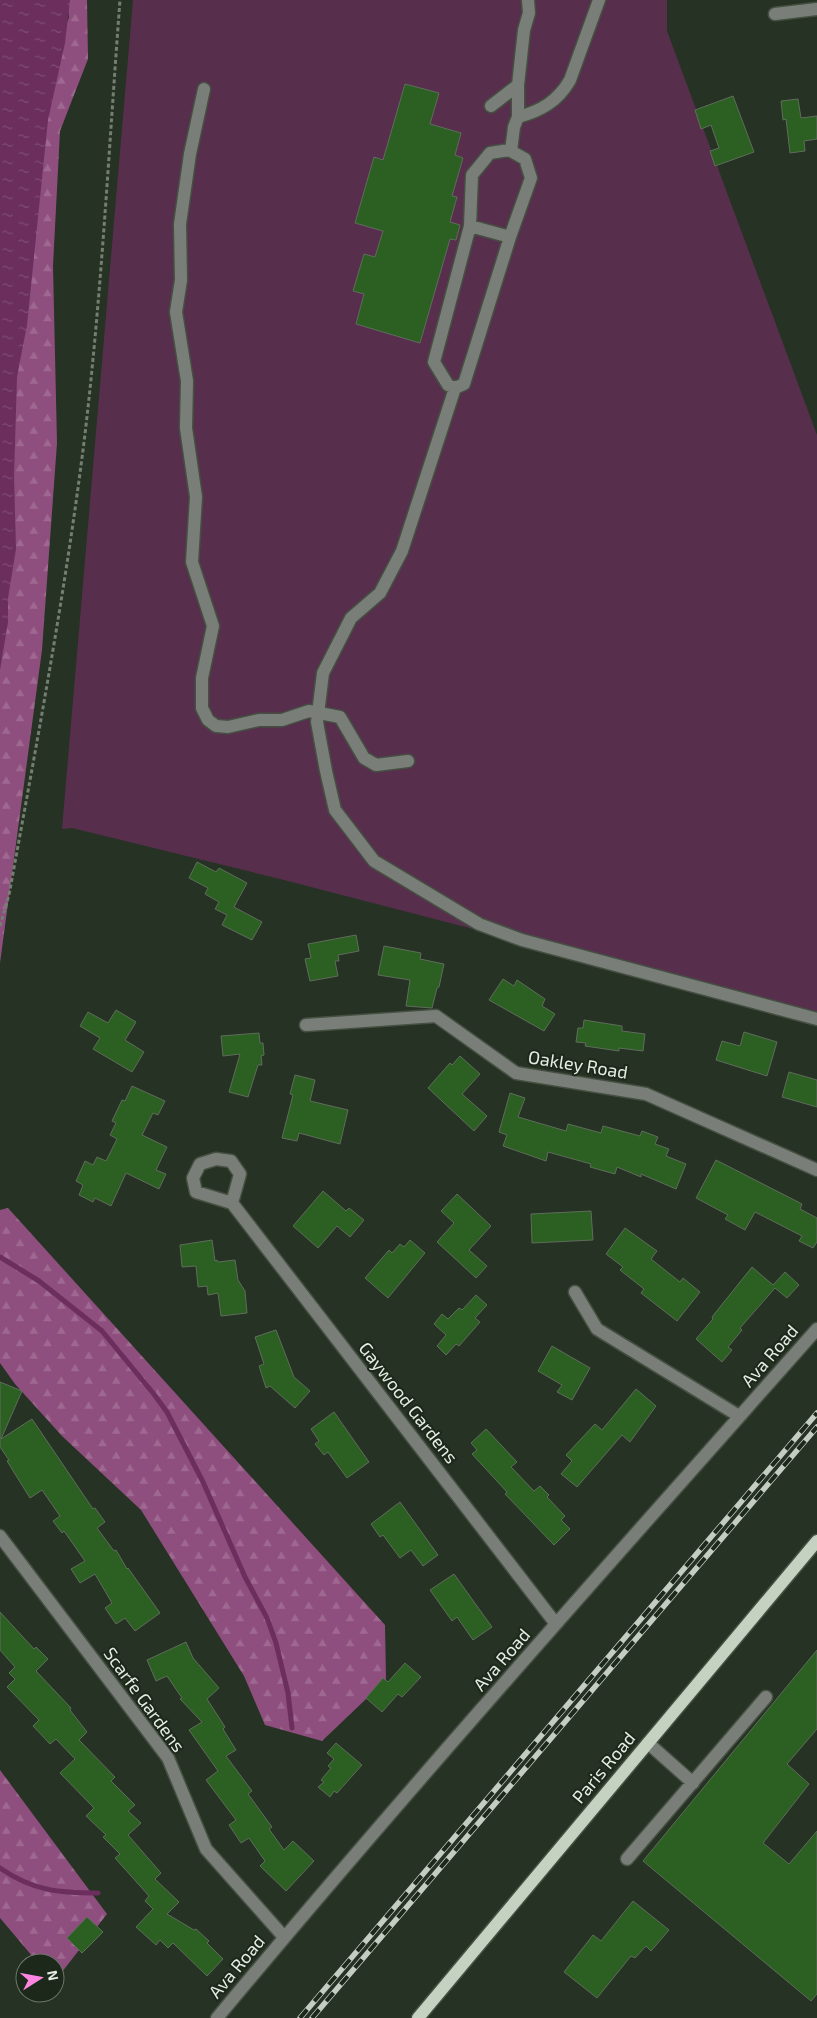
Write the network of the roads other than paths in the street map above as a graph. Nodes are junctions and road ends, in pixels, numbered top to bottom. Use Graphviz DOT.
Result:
graph roads {
  1 [pos="528,0"];
  2 [pos="595,3"];
  3 [pos="817,9"];
  4 [pos="775,14"];
  5 [pos="518,85"];
  6 [pos="204,89"];
  7 [pos="490,106"];
  8 [pos="518,117"];
  9 [pos="511,151"];
  10 [pos="470,226"];
  11 [pos="510,237"];
  12 [pos="455,388"];
  13 [pos="319,712"];
  14 [pos="408,761"];
  15 [pos="817,1018"];
  16 [pos="306,1025"];
  17 [pos="817,1170"];
  18 [pos="232,1203"];
  19 [pos="575,1292"];
  20 [pos="817,1329"];
  21 [pos="739,1416"];
  22 [pos="0,1536"];
  23 [pos="817,1541"];
  24 [pos="556,1624"];
  25 [pos="766,1697"];
  26 [pos="648,1743"];
  27 [pos="693,1783"];
  28 [pos="627,1859"];
  29 [pos="284,1938"];
  30 [pos="217,2018"];
  31 [pos="418,2018"];
  1 -- 5 [label="street"];
  2 -- 8 [label="street"];
  3 -- 4 [label="street"];
  5 -- 7 [label="street"];
  5 -- 8 [label="street"];
  6 -- 13 [label="street"];
  8 -- 9 [label="street"];
  9 -- 10 [label="street"];
  9 -- 11 [label="street"];
  10 -- 11 [label="street"];
  10 -- 12 [label="street"];
  11 -- 12 [label="street"];
  12 -- 13 [label="street"];
  13 -- 14 [label="street"];
  13 -- 15 [label="street"];
  16 -- 17 [label="street, Oakley Road"];
  18 -- 24 [label="street, Gaywood Gardens"];
  19 -- 21 [label="street"];
  20 -- 21 [label="street, Ava Road"];
  21 -- 24 [label="street, Ava Road"];
  22 -- 29 [label="street, Scarfe Gardens"];
  23 -- 26 [label="main road, Paris Road"];
  24 -- 29 [label="street, Ava Road"];
  25 -- 27 [label="street"];
  26 -- 27 [label="street"];
  26 -- 31 [label="main road, Paris Road"];
  27 -- 28 [label="street"];
  29 -- 30 [label="street, Ava Road"];
}
